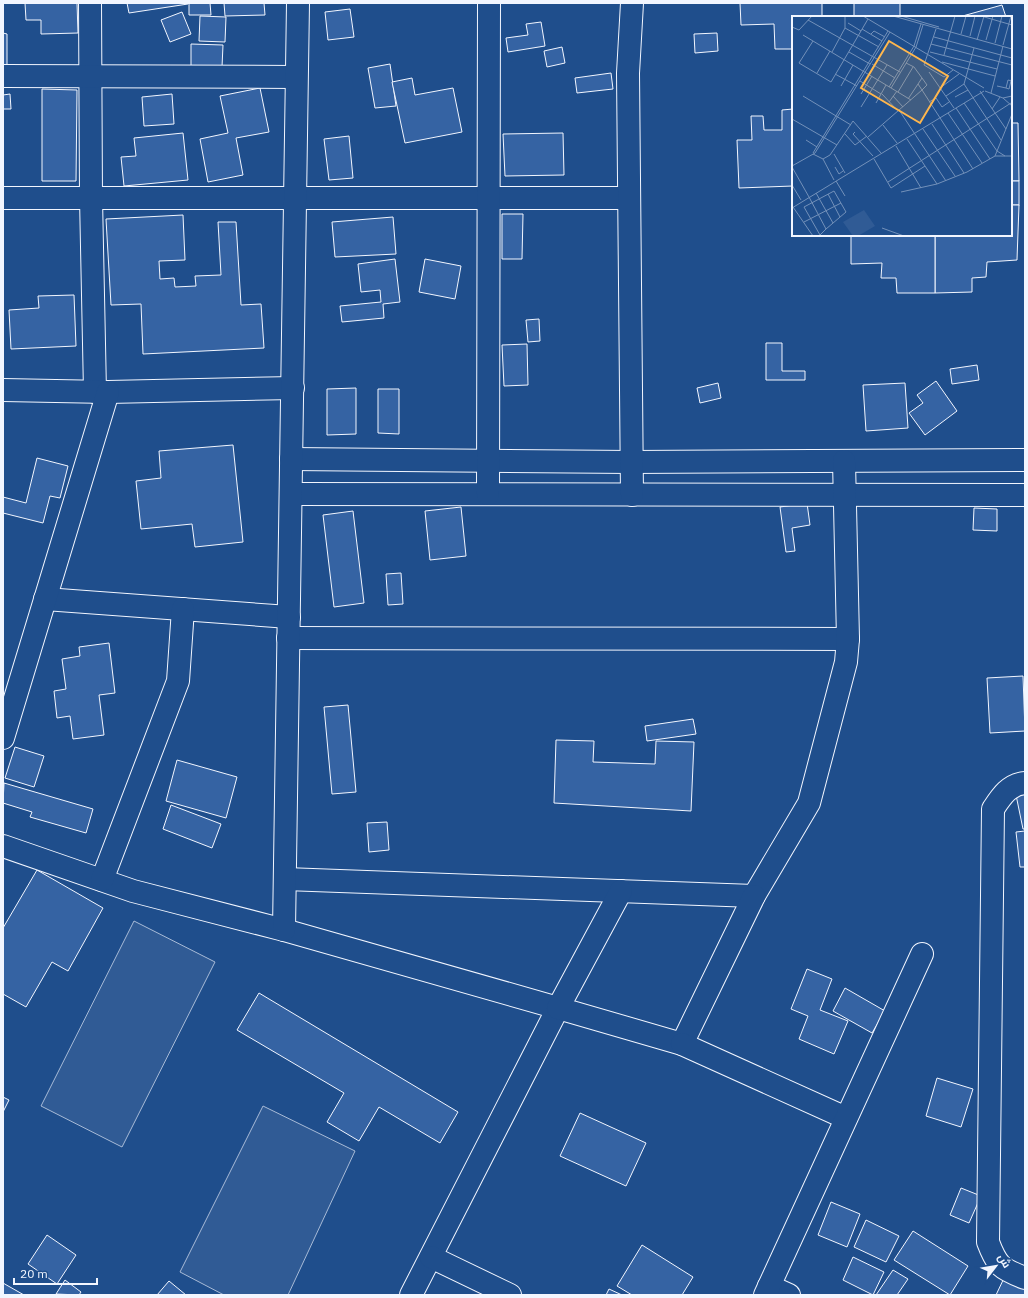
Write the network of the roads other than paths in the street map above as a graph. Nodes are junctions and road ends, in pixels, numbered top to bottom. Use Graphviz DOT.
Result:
graph roads {
  1 [pos="90,3"];
  2 [pos="298,3"];
  3 [pos="489,3"];
  4 [pos="632,3"];
  5 [pos="3,76"];
  6 [pos="90,76"];
  7 [pos="296,77"];
  8 [pos="3,198"];
  9 [pos="91,198"];
  10 [pos="296,198"];
  11 [pos="488,198"];
  12 [pos="629,198"];
  13 [pos="293,388"];
  14 [pos="3,390"];
  15 [pos="101,392"];
  16 [pos="291,459"];
  17 [pos="1025,460"];
  18 [pos="488,461"];
  19 [pos="844,461"];
  20 [pos="631,462"];
  21 [pos="291,494"];
  22 [pos="488,494"];
  23 [pos="632,494"];
  24 [pos="844,494"];
  25 [pos="1025,495"];
  26 [pos="45,599"];
  27 [pos="184,609"];
  28 [pos="289,627"];
  29 [pos="848,639"];
  30 [pos="3,738"];
  31 [pos="1025,783"];
  32 [pos="6,853"];
  33 [pos="285,879"];
  34 [pos="102,880"];
  35 [pos="622,891"];
  36 [pos="754,896"];
  37 [pos="284,930"];
  38 [pos="922,954"];
  39 [pos="558,1008"];
  40 [pos="682,1044"];
  41 [pos="846,1118"];
  42 [pos="431,1257"];
  43 [pos="1025,1278"];
  44 [pos="767,1290"];
  45 [pos="412,1295"];
  46 [pos="510,1295"];
  47 [pos="789,1295"];
  1 -- 6 [label="street"];
  2 -- 7 [label="street"];
  3 -- 11 [label="street"];
  4 -- 12 [label="street"];
  5 -- 6 [label="street"];
  6 -- 7 [label="street"];
  6 -- 9 [label="street"];
  7 -- 10 [label="street"];
  8 -- 9 [label="street"];
  9 -- 10 [label="street"];
  9 -- 15 [label="street"];
  10 -- 11 [label="street"];
  10 -- 13 [label="street"];
  11 -- 12 [label="street"];
  11 -- 18 [label="street"];
  12 -- 20 [label="street"];
  13 -- 15 [label="street"];
  13 -- 16 [label="street"];
  14 -- 15 [label="street"];
  15 -- 26 [label="street"];
  16 -- 18 [label="street"];
  16 -- 21 [label="street"];
  17 -- 19 [label="street"];
  18 -- 20 [label="street"];
  18 -- 22 [label="street"];
  19 -- 20 [label="street"];
  19 -- 24 [label="street"];
  20 -- 23 [label="street"];
  21 -- 22 [label="street"];
  21 -- 28 [label="street"];
  22 -- 23 [label="street"];
  23 -- 24 [label="street"];
  24 -- 25 [label="street"];
  24 -- 29 [label="street"];
  26 -- 27 [label="street"];
  26 -- 30 [label="street"];
  27 -- 28 [label="street"];
  27 -- 34 [label="street"];
  28 -- 29 [label="street"];
  28 -- 33 [label="street"];
  29 -- 36 [label="street"];
  31 -- 43 [label="street"];
  32 -- 34 [label="street"];
  33 -- 35 [label="street"];
  33 -- 37 [label="street"];
  34 -- 37 [label="street"];
  35 -- 36 [label="street"];
  35 -- 39 [label="street"];
  36 -- 40 [label="street"];
  37 -- 39 [label="street"];
  38 -- 41 [label="street"];
  39 -- 40 [label="street"];
  39 -- 42 [label="street"];
  40 -- 41 [label="street"];
  41 -- 44 [label="street"];
  42 -- 45 [label="street"];
  42 -- 46 [label="street"];
  44 -- 47 [label="street"];
}
